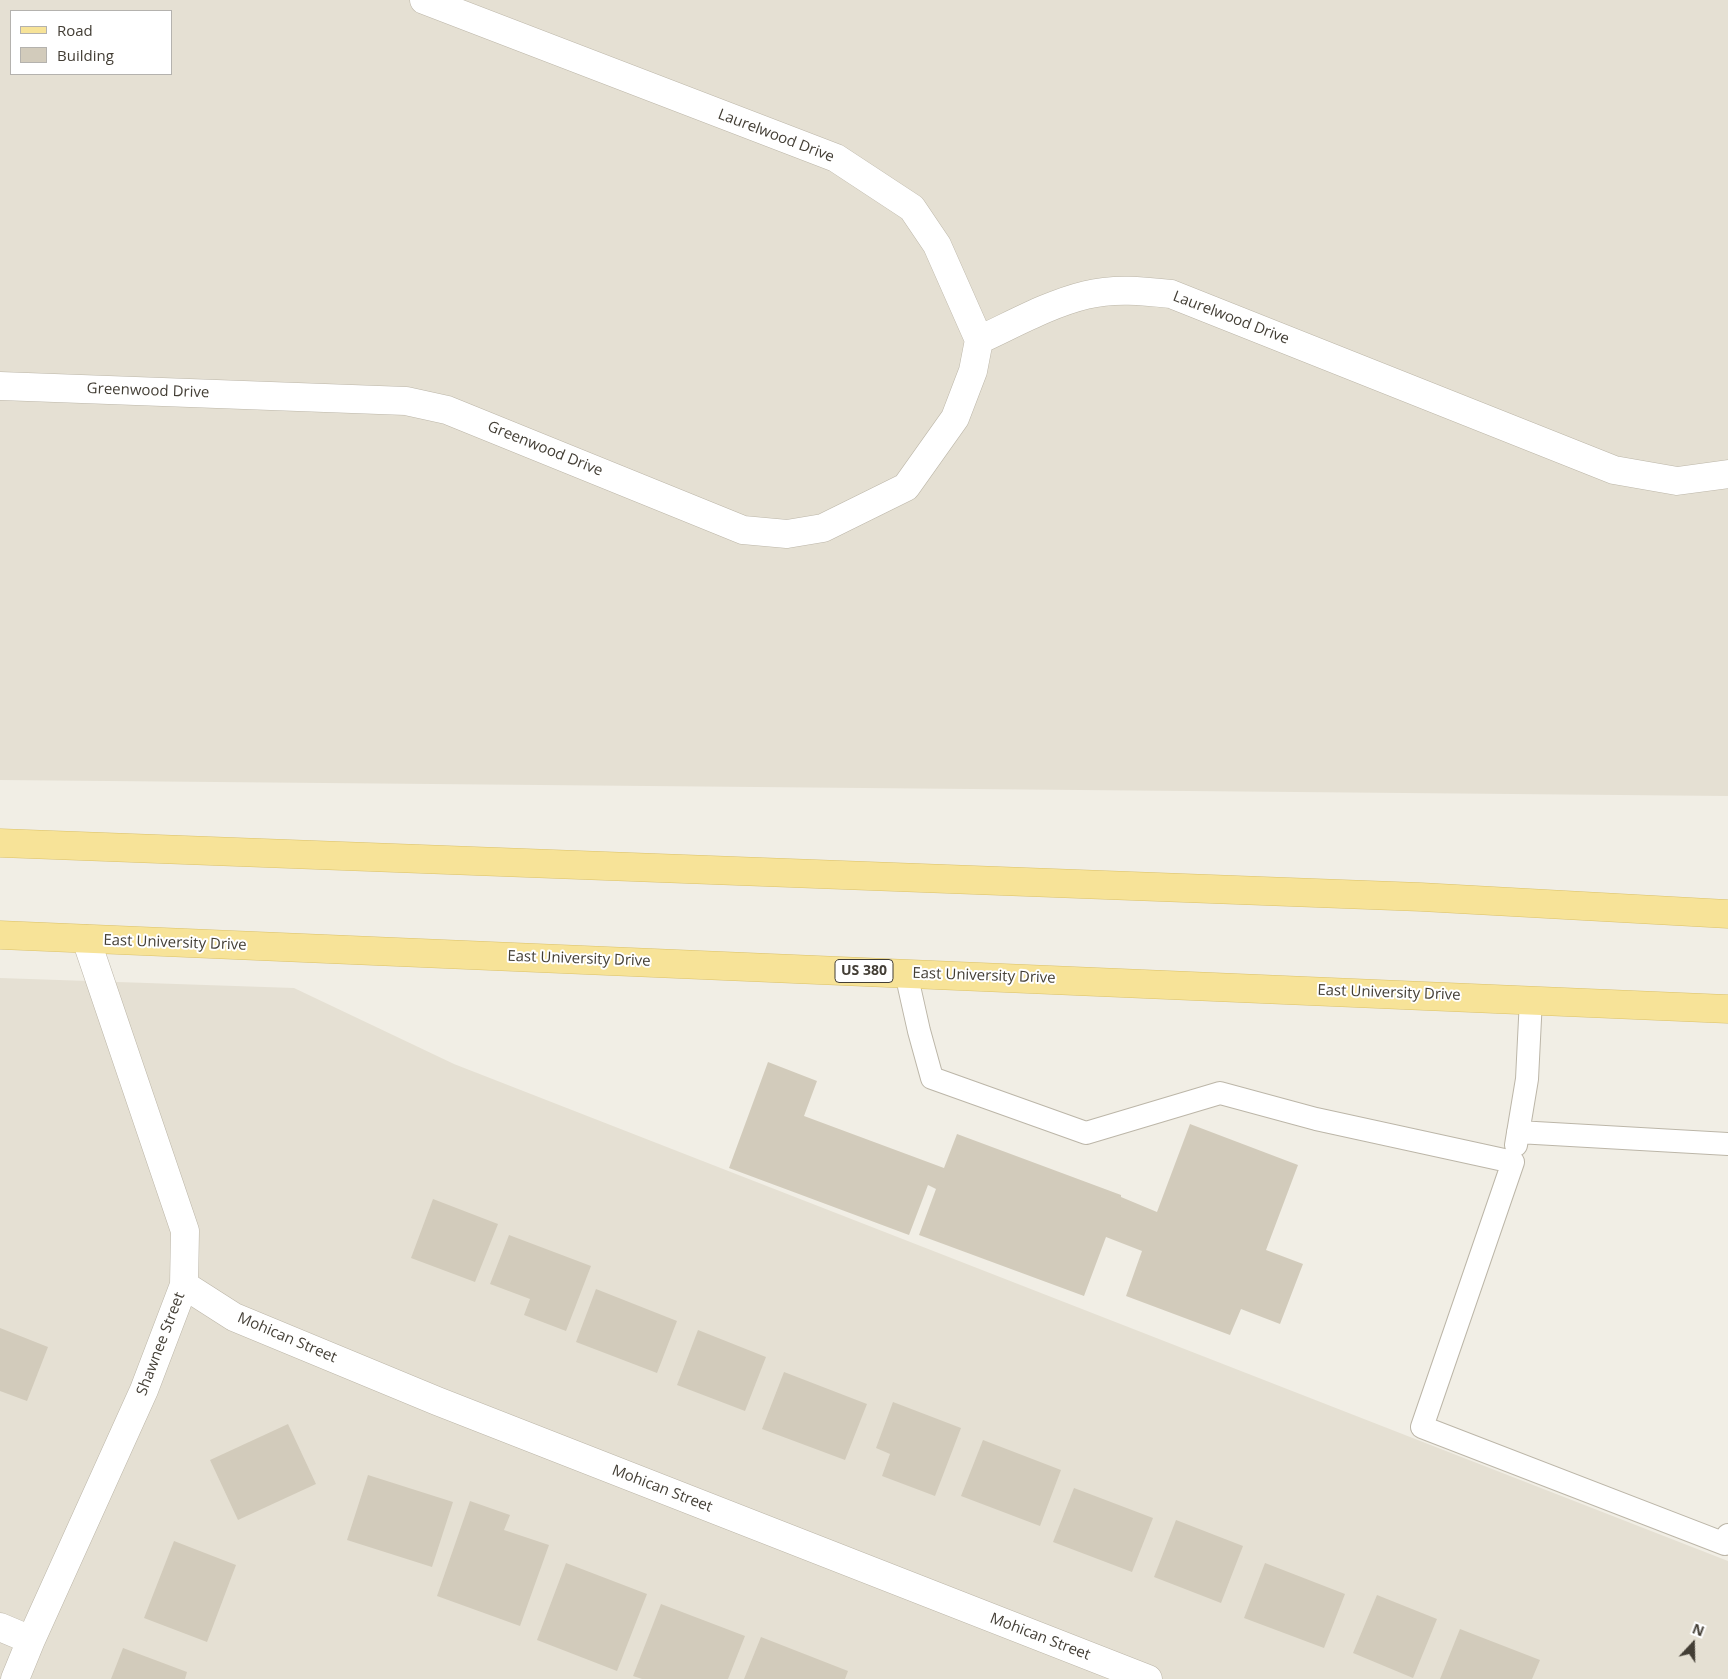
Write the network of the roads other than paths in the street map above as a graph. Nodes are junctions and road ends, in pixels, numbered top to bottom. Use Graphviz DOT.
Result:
graph roads {
  1 [pos="424,0"];
  2 [pos="979,340"];
  3 [pos="0,386"];
  4 [pos="1728,474"];
  5 [pos="0,843"];
  6 [pos="1728,914"];
  7 [pos="0,935"];
  8 [pos="86,939"];
  9 [pos="906,973"];
  10 [pos="1531,1000"];
  11 [pos="1728,1009"];
  12 [pos="1518,1132"];
  13 [pos="1728,1144"];
  14 [pos="1513,1162"];
  15 [pos="184,1285"];
  16 [pos="1728,1535"];
  17 [pos="0,1627"];
  18 [pos="31,1640"];
  19 [pos="15,1679"];
  20 [pos="1148,1679"];
  1 -- 2 [label="street, Laurelwood Drive"];
  2 -- 3 [label="street, Greenwood Drive"];
  2 -- 4 [label="street, Laurelwood Drive"];
  5 -- 6 [label="main road"];
  7 -- 8 [label="main road, East University Drive / US 380"];
  8 -- 9 [label="main road, East University Drive / US 380"];
  8 -- 15 [label="street, Shawnee Street"];
  9 -- 10 [label="main road, East University Drive / US 380"];
  9 -- 14 [label="lane"];
  10 -- 11 [label="main road, East University Drive / US 380"];
  10 -- 12 [label="lane"];
  12 -- 13 [label="lane"];
  12 -- 14 [label="lane"];
  14 -- 16 [label="lane"];
  15 -- 18 [label="street, Shawnee Street"];
  15 -- 20 [label="street, Mohican Street"];
  17 -- 18 [label="street"];
  18 -- 19 [label="street, Shawnee Street"];
}
